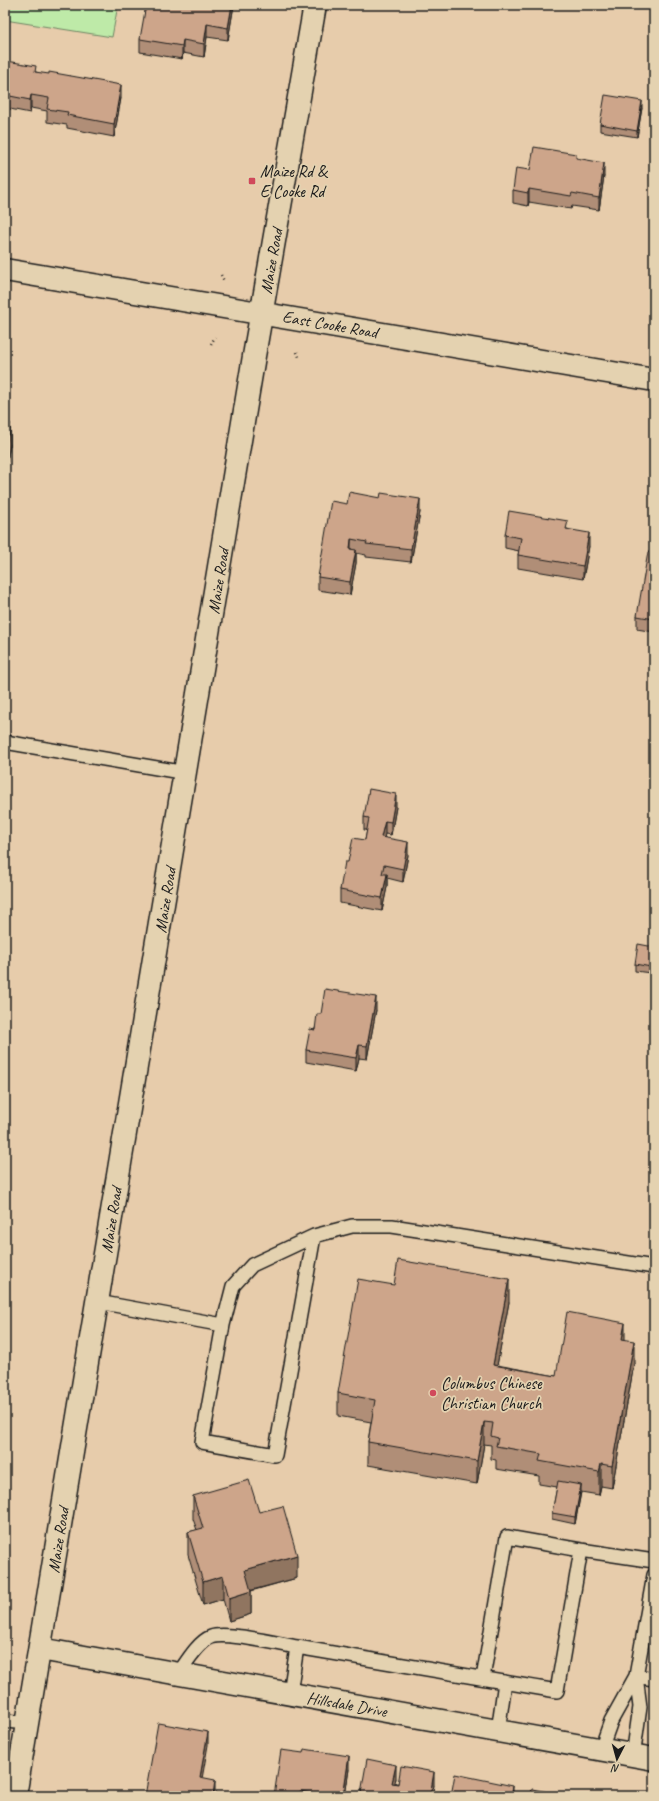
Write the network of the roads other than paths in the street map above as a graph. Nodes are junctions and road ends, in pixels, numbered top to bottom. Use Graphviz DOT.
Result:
graph roads {
  1 [pos="315,5"];
  2 [pos="5,270"];
  3 [pos="262,313"];
  4 [pos="654,380"];
  5 [pos="5,742"];
  6 [pos="186,773"];
  7 [pos="314,1236"];
  8 [pos="654,1268"];
  9 [pos="98,1302"];
  10 [pos="223,1325"];
  11 [pos="581,1550"];
  12 [pos="654,1561"];
  13 [pos="654,1575"];
  14 [pos="297,1647"];
  15 [pos="40,1649"];
  16 [pos="178,1674"];
  17 [pos="636,1676"];
  18 [pos="483,1678"];
  19 [pos="654,1679"];
  20 [pos="505,1682"];
  21 [pos="290,1693"];
  22 [pos="5,1721"];
  23 [pos="27,1723"];
  24 [pos="498,1731"];
  25 [pos="600,1749"];
  26 [pos="644,1757"];
  27 [pos="15,1796"];
  1 -- 3 [label="street, Maize Road"];
  2 -- 3 [label="street, East Cooke Road"];
  3 -- 4 [label="street, East Cooke Road"];
  3 -- 6 [label="street, Maize Road"];
  5 -- 6 [label="lane"];
  6 -- 9 [label="street, Maize Road"];
  7 -- 8 [label="lane"];
  7 -- 10 [label="lane"];
  7 -- 10 [label="lane"];
  9 -- 10 [label="lane"];
  9 -- 15 [label="street, Maize Road"];
  11 -- 12 [label="lane"];
  11 -- 18 [label="lane"];
  11 -- 20 [label="lane"];
  13 -- 17 [label="lane"];
  14 -- 16 [label="lane"];
  14 -- 18 [label="lane"];
  14 -- 21 [label="lane"];
  15 -- 16 [label="street, Hillsdale Drive"];
  15 -- 23 [label="street, Maize Road"];
  16 -- 21 [label="street, Hillsdale Drive"];
  17 -- 19 [label="lane"];
  17 -- 25 [label="lane"];
  17 -- 26 [label="lane"];
  18 -- 20 [label="lane"];
  20 -- 24 [label="lane"];
  21 -- 24 [label="street, Hillsdale Drive"];
  22 -- 23 [label="lane"];
  23 -- 27 [label="street, Maize Road"];
  24 -- 25 [label="street, Hillsdale Drive"];
  25 -- 26 [label="street, Hillsdale Drive"];
}
